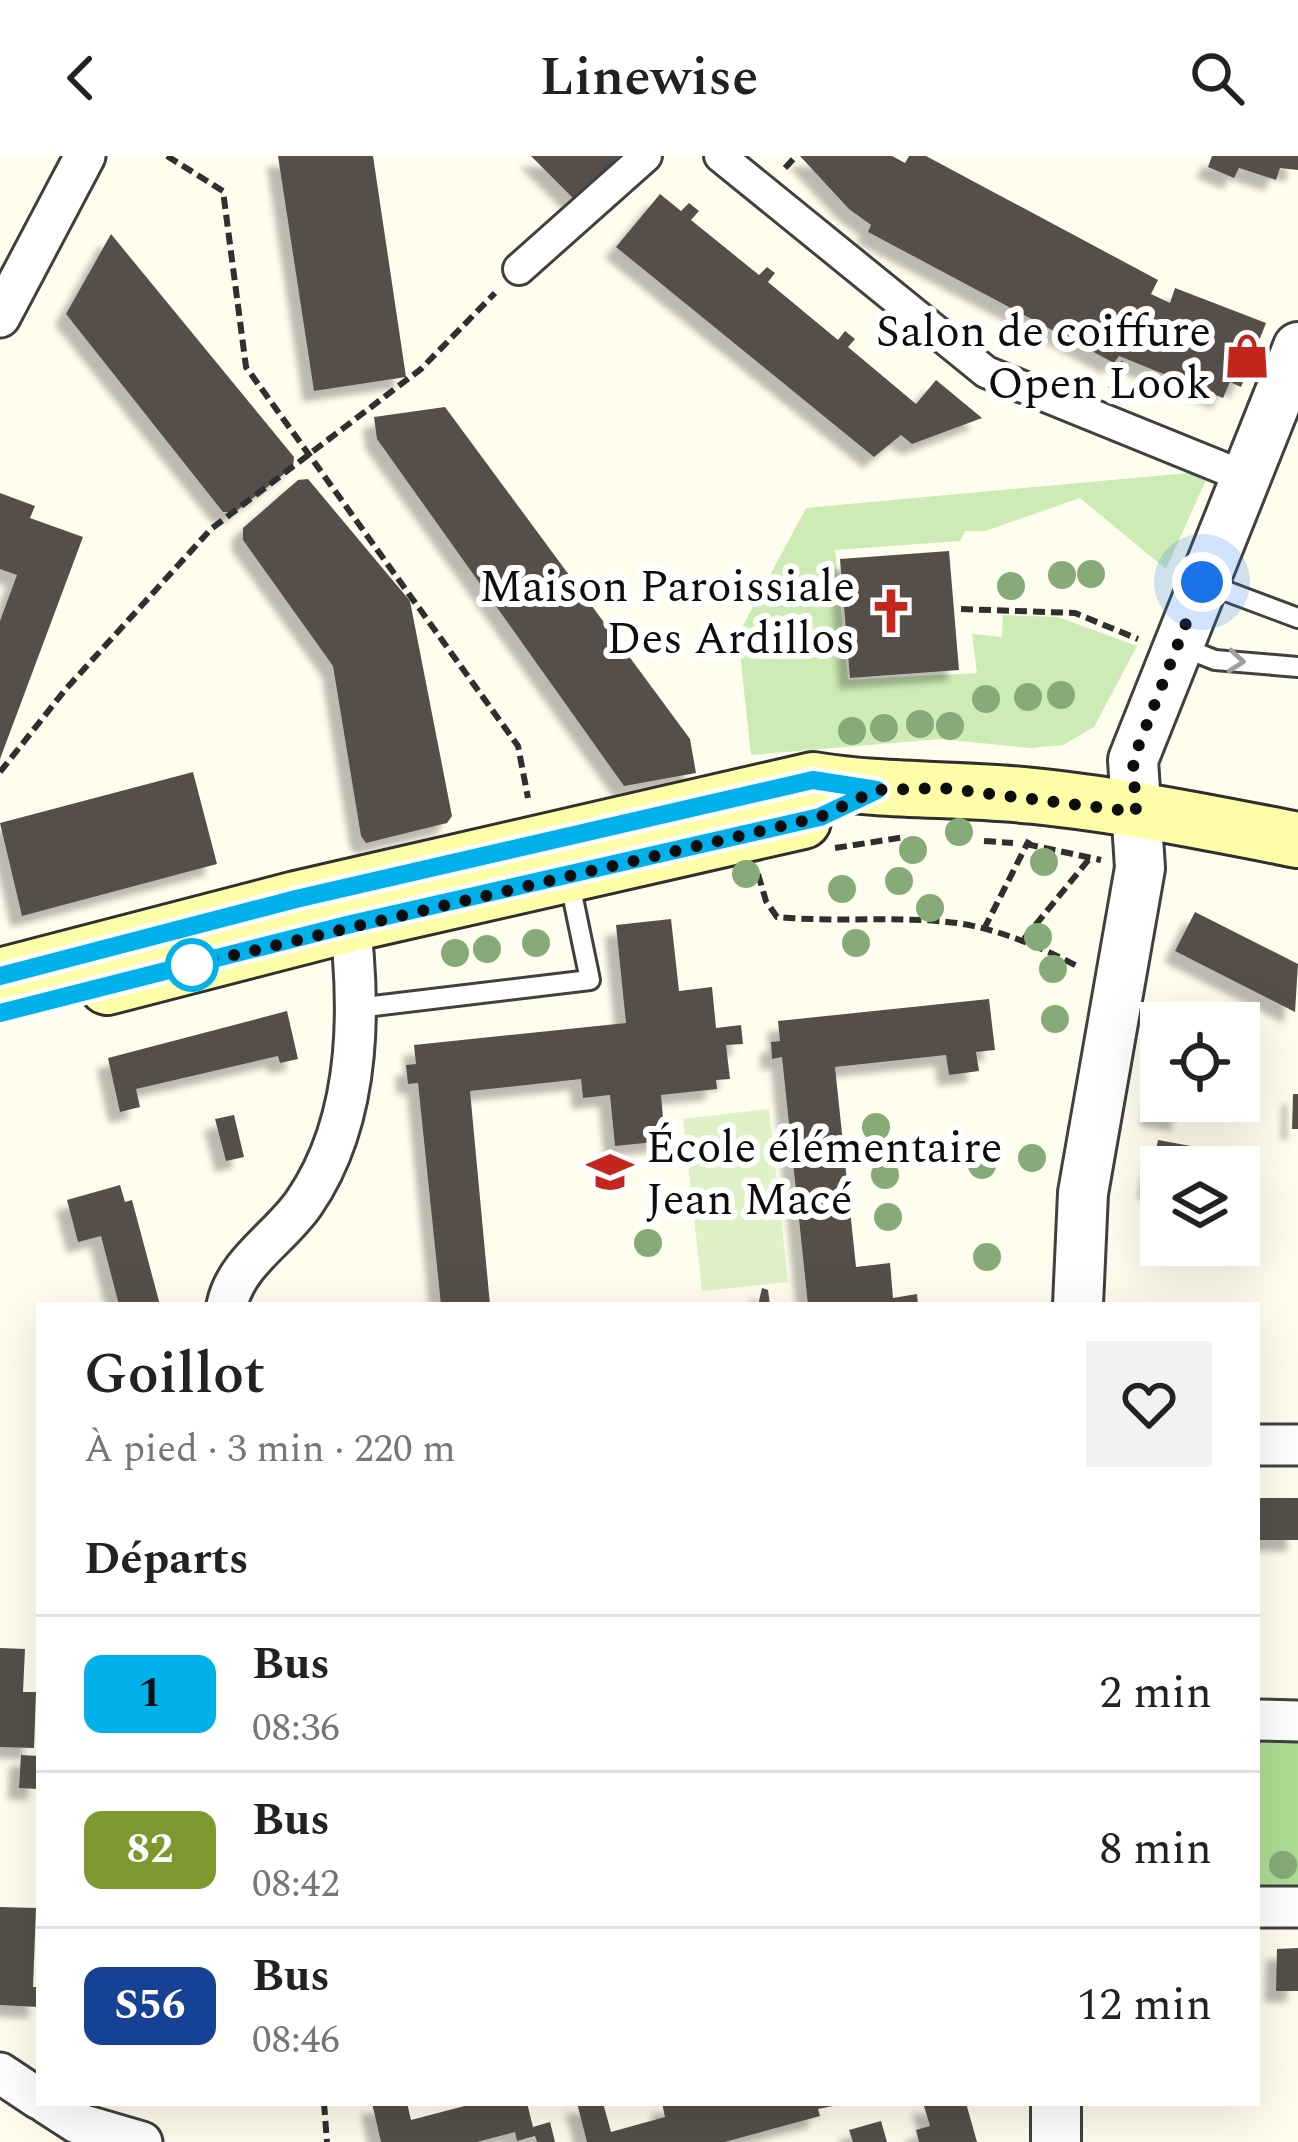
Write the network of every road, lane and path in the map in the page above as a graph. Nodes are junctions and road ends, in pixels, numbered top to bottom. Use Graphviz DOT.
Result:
graph roads {
  1 [pos="85,156"];
  2 [pos="167,156"];
  3 [pos="646,156"];
  4 [pos="720,156"];
  5 [pos="519,269"];
  6 [pos="0,317"];
  7 [pos="1298,347"];
  8 [pos="304,454"];
  9 [pos="1245,477"];
  10 [pos="1202,582"];
  11 [pos="961,609"];
  12 [pos="1298,618"];
  13 [pos="1165,646"];
  14 [pos="1298,667"];
  15 [pos="0,772"];
  16 [pos="877,790"];
  17 [pos="1040,796"];
  18 [pos="1136,812"];
  19 [pos="747,834"];
  20 [pos="1298,840"];
  21 [pos="1091,858"];
  22 [pos="552,859"];
  23 [pos="348,906"];
  24 [pos="984,930"];
  25 [pos="1024,939"];
  26 [pos="0,976"];
  27 [pos="73,976"];
  28 [pos="1119,987"];
  29 [pos="358,1008"];
  30 [pos="0,1013"];
  31 [pos="228,1302"];
  32 [pos="1078,1302"];
  33 [pos="1260,1444"];
  34 [pos="1298,1445"];
  35 [pos="1260,1720"];
  36 [pos="1298,1721"];
  37 [pos="1260,1907"];
  38 [pos="1298,1907"];
  39 [pos="0,2073"];
  40 [pos="36,2097"];
  41 [pos="50,2106"];
  42 [pos="324,2106"];
  43 [pos="1057,2106"];
  44 [pos="142,2142"];
  45 [pos="327,2142"];
  46 [pos="1056,2142"];
  1 -- 6 [label="street"];
  2 -- 8 [label="path"];
  3 -- 5 [label="street"];
  4 -- 9 [label="street"];
  5 -- 8 [label="path"];
  7 -- 9 [label="street"];
  8 -- 15 [label="path"];
  8 -- 22 [label="path"];
  9 -- 10 [label="street"];
  10 -- 12 [label="lane"];
  10 -- 13 [label="street"];
  11 -- 13 [label="path"];
  13 -- 14 [label="lane, one-way"];
  13 -- 18 [label="street"];
  16 -- 17 [label="main road"];
  16 -- 19 [label="main road"];
  16 -- 22 [label="main road"];
  17 -- 18 [label="main road"];
  17 -- 24 [label="path"];
  18 -- 20 [label="main road"];
  18 -- 28 [label="street"];
  19 -- 22 [label="main road"];
  19 -- 24 [label="path"];
  21 -- 25 [label="path"];
  22 -- 23 [label="main road"];
  22 -- 29 [label="lane"];
  23 -- 27 [label="main road"];
  23 -- 29 [label="street"];
  24 -- 25 [label="path"];
  25 -- 28 [label="path"];
  26 -- 27 [label="main road"];
  27 -- 30 [label="main road"];
  28 -- 32 [label="street"];
  29 -- 31 [label="street"];
  33 -- 34 [label="street"];
  35 -- 36 [label="street"];
  37 -- 38 [label="street"];
  39 -- 40 [label="street"];
  41 -- 44 [label="street"];
  42 -- 45 [label="path"];
  43 -- 46 [label="street"];
}
